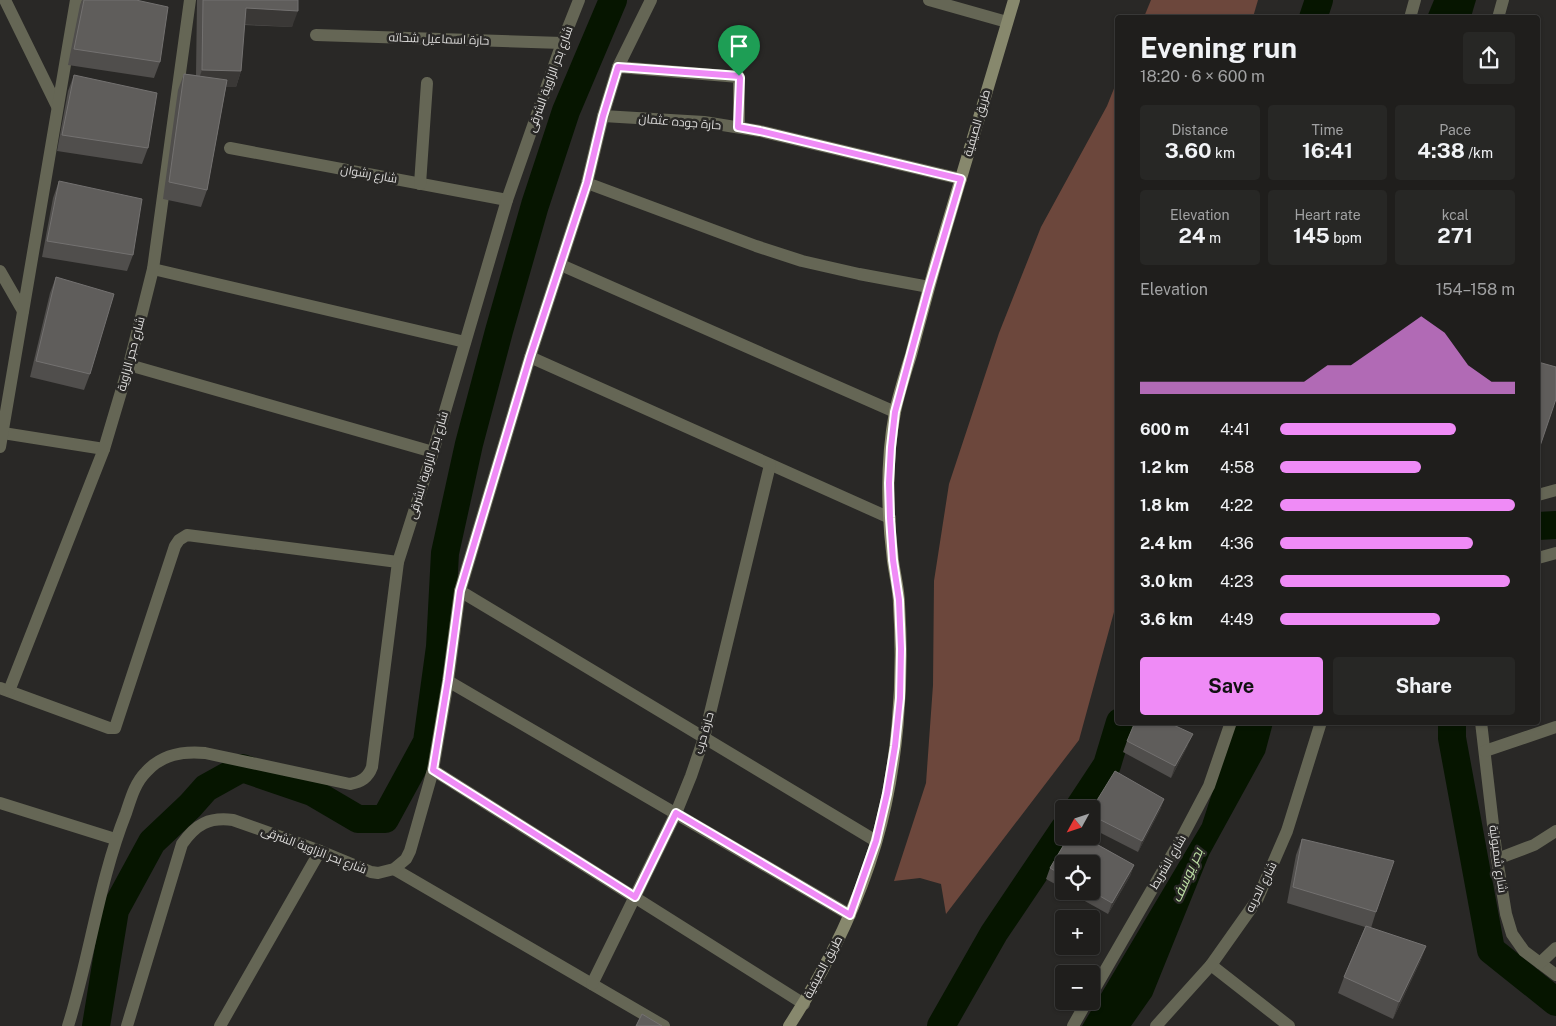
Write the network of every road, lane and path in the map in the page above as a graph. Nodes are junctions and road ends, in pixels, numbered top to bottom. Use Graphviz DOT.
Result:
graph roads {
  1 [pos="5,0"];
  2 [pos="76,0"];
  3 [pos="190,0"];
  4 [pos="579,0"];
  5 [pos="651,0"];
  6 [pos="929,0"];
  7 [pos="1014,0"];
  8 [pos="1414,0"];
  9 [pos="1503,0"];
  10 [pos="1411,15"];
  11 [pos="1499,15"];
  12 [pos="1007,22"];
  13 [pos="316,35"];
  14 [pos="562,43"];
  15 [pos="618,67"];
  16 [pos="427,83"];
  17 [pos="57,106"];
  18 [pos="603,116"];
  19 [pos="738,127"];
  20 [pos="230,148"];
  21 [pos="961,179"];
  22 [pos="587,183"];
  23 [pos="420,184"];
  24 [pos="507,200"];
  25 [pos="561,264"];
  26 [pos="153,269"];
  27 [pos="0,271"];
  28 [pos="929,287"];
  29 [pos="23,311"];
  30 [pos="465,342"];
  31 [pos="530,357"];
  32 [pos="129,365"];
  33 [pos="895,412"];
  34 [pos="1,433"];
  35 [pos="0,447"];
  36 [pos="104,449"];
  37 [pos="433,452"];
  38 [pos="770,465"];
  39 [pos="1556,490"];
  40 [pos="1540,494"];
  41 [pos="890,518"];
  42 [pos="1556,553"];
  43 [pos="1540,557"];
  44 [pos="398,562"];
  45 [pos="460,591"];
  46 [pos="448,680"];
  47 [pos="4,689"];
  48 [pos="1230,725"];
  49 [pos="1320,725"];
  50 [pos="1482,725"];
  51 [pos="1556,727"];
  52 [pos="704,738"];
  53 [pos="1485,751"];
  54 [pos="433,770"];
  55 [pos="0,803"];
  56 [pos="676,813"];
  57 [pos="1556,831"];
  58 [pos="115,839"];
  59 [pos="876,841"];
  60 [pos="320,851"];
  61 [pos="1497,860"];
  62 [pos="394,869"];
  63 [pos="635,897"];
  64 [pos="850,915"];
  65 [pos="1556,948"];
  66 [pos="1540,963"];
  67 [pos="1211,966"];
  68 [pos="1556,975"];
  69 [pos="1100,979"];
  70 [pos="592,984"];
  71 [pos="804,1004"];
  72 [pos="1083,1010"];
  73 [pos="68,1026"];
  74 [pos="127,1026"];
  75 [pos="220,1026"];
  76 [pos="664,1026"];
  77 [pos="789,1026"];
  78 [pos="1073,1026"];
  79 [pos="1156,1026"];
  80 [pos="1289,1026"];
  1 -- 17 [label="street"];
  2 -- 17 [label="street"];
  3 -- 26 [label="street, شارع حجر الزاوية"];
  4 -- 14 [label="street, شارع بحر الزاوية الشرقى"];
  5 -- 15 [label="street"];
  6 -- 12 [label="street"];
  7 -- 12 [label="street, طريق الصيفية"];
  8 -- 10 [label="street"];
  9 -- 11 [label="street"];
  12 -- 21 [label="street, طريق الصيفية"];
  13 -- 14 [label="street, حارة اسماعيل شحاته"];
  14 -- 24 [label="street, شارع بحر الزاوية الشرقى"];
  15 -- 18 [label="street"];
  15 -- 19 [label="street"];
  16 -- 23 [label="street"];
  17 -- 29 [label="street"];
  18 -- 19 [label="street, حارة جوده عثمان"];
  18 -- 22 [label="street"];
  19 -- 21 [label="street, حارة جوده عثمان"];
  20 -- 23 [label="street, شارع رشوان"];
  21 -- 28 [label="street, طريق الصيفية"];
  22 -- 25 [label="street"];
  22 -- 28 [label="street"];
  23 -- 24 [label="street, شارع رشوان"];
  24 -- 30 [label="street, شارع بحر الزاوية الشرقى"];
  25 -- 31 [label="street"];
  25 -- 33 [label="street"];
  26 -- 30 [label="street"];
  26 -- 32 [label="street, شارع حجر الزاوية"];
  27 -- 29 [label="street"];
  28 -- 33 [label="street, طريق الصيفية"];
  29 -- 34 [label="street"];
  30 -- 37 [label="street, شارع بحر الزاوية الشرقى"];
  31 -- 38 [label="street"];
  31 -- 45 [label="street"];
  32 -- 36 [label="street, شارع حجر الزاوية"];
  32 -- 37 [label="street"];
  33 -- 41 [label="street, طريق الصيفية"];
  34 -- 35 [label="street"];
  34 -- 36 [label="street"];
  36 -- 47 [label="street, شارع حجر الزاوية"];
  37 -- 44 [label="street, شارع بحر الزاوية الشرقى"];
  38 -- 41 [label="street"];
  38 -- 52 [label="street, حارة حرب"];
  39 -- 40 [label="street"];
  41 -- 59 [label="street, طريق الصيفية"];
  42 -- 43 [label="street"];
  44 -- 47 [label="street"];
  44 -- 58 [label="street, شارع بحر الزاوية الشرقى"];
  45 -- 46 [label="street"];
  45 -- 52 [label="street"];
  46 -- 54 [label="street"];
  46 -- 56 [label="street"];
  48 -- 69 [label="street, شارع الشريط"];
  49 -- 67 [label="street, شارع الحريه"];
  50 -- 53 [label="street, شارع شمبولية"];
  51 -- 53 [label="street"];
  52 -- 56 [label="street, حارة حرب"];
  52 -- 59 [label="street"];
  53 -- 61 [label="street, شارع شمبولية"];
  54 -- 62 [label="street"];
  54 -- 63 [label="street"];
  55 -- 58 [label="street"];
  56 -- 63 [label="street, حارة حرب"];
  56 -- 64 [label="street"];
  57 -- 61 [label="street"];
  58 -- 73 [label="street, شارع بحر الزاوية الشرقى"];
  59 -- 64 [label="street, طريق الصيفية"];
  60 -- 62 [label="street, شارع بحر الزاوية الشرقى"];
  60 -- 74 [label="street, شارع بحر الزاوية الشرقى"];
  60 -- 75 [label="street"];
  61 -- 66 [label="street, شارع شمبولية"];
  62 -- 70 [label="street"];
  63 -- 70 [label="street, حارة حرب"];
  63 -- 71 [label="street"];
  64 -- 71 [label="street, طريق الصيفية"];
  65 -- 66 [label="street"];
  66 -- 68 [label="street, شارع شمبولية"];
  67 -- 79 [label="street, شارع الحريه"];
  67 -- 80 [label="street"];
  70 -- 76 [label="street"];
  71 -- 77 [label="street, طريق الصيفية"];
  72 -- 78 [label="street"];
}
